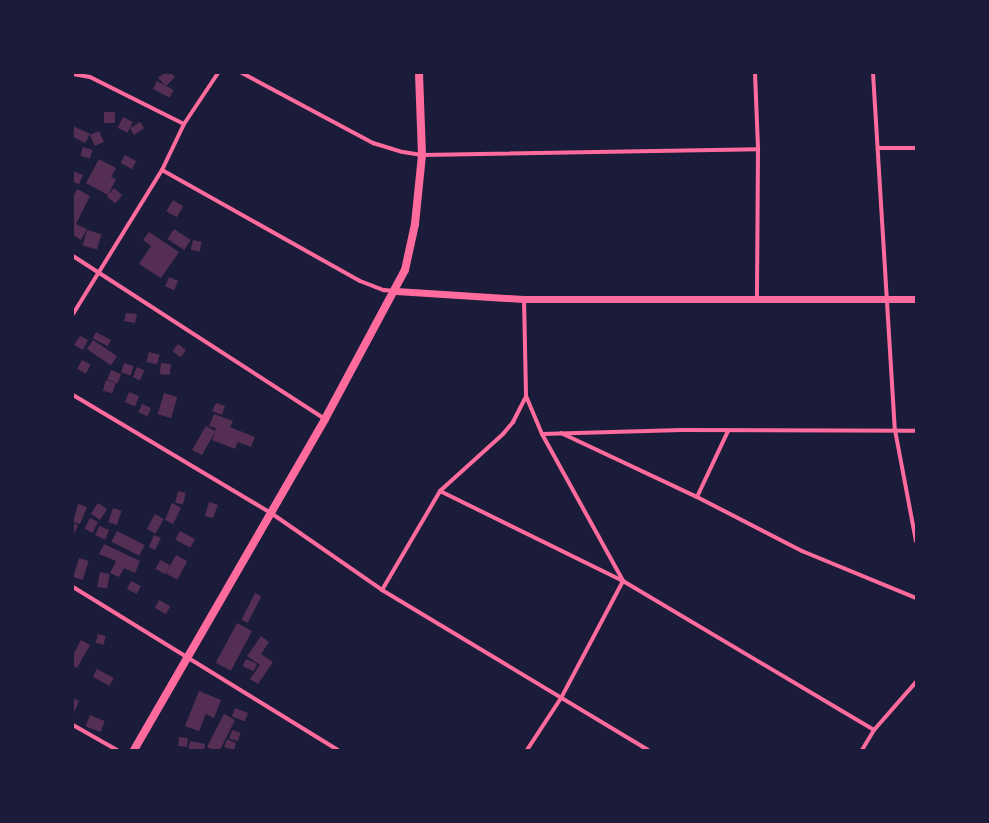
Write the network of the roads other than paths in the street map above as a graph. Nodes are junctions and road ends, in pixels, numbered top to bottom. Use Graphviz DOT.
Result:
graph roads {
  1 [pos="218,73"];
  2 [pos="242,73"];
  3 [pos="419,73"];
  4 [pos="755,73"];
  5 [pos="873,73"];
  6 [pos="73,74"];
  7 [pos="184,124"];
  8 [pos="879,148"];
  9 [pos="916,148"];
  10 [pos="758,149"];
  11 [pos="422,155"];
  12 [pos="162,170"];
  13 [pos="73,256"];
  14 [pos="100,274"];
  15 [pos="396,291"];
  16 [pos="524,299"];
  17 [pos="757,300"];
  18 [pos="888,300"];
  19 [pos="916,300"];
  20 [pos="73,314"];
  21 [pos="73,395"];
  22 [pos="526,396"];
  23 [pos="325,419"];
  24 [pos="895,430"];
  25 [pos="916,431"];
  26 [pos="728,432"];
  27 [pos="561,433"];
  28 [pos="542,434"];
  29 [pos="440,491"];
  30 [pos="697,497"];
  31 [pos="271,513"];
  32 [pos="916,541"];
  33 [pos="623,581"];
  34 [pos="73,588"];
  35 [pos="382,590"];
  36 [pos="916,598"];
  37 [pos="188,657"];
  38 [pos="916,682"];
  39 [pos="561,698"];
  40 [pos="73,725"];
  41 [pos="874,730"];
  42 [pos="117,750"];
  43 [pos="134,750"];
  44 [pos="338,750"];
  45 [pos="527,750"];
  46 [pos="648,750"];
  47 [pos="862,750"];
  1 -- 7 [label="street"];
  2 -- 11 [label="street"];
  3 -- 11 [label="main road"];
  4 -- 10 [label="street"];
  5 -- 8 [label="street"];
  6 -- 7 [label="street"];
  7 -- 12 [label="street"];
  8 -- 9 [label="street"];
  8 -- 18 [label="street"];
  10 -- 11 [label="street"];
  10 -- 17 [label="street"];
  11 -- 15 [label="main road"];
  12 -- 14 [label="street"];
  12 -- 15 [label="street"];
  13 -- 14 [label="street"];
  14 -- 20 [label="street"];
  14 -- 23 [label="street"];
  15 -- 16 [label="street"];
  15 -- 23 [label="main road"];
  16 -- 17 [label="street"];
  16 -- 22 [label="street"];
  17 -- 18 [label="street"];
  18 -- 19 [label="street"];
  18 -- 24 [label="street"];
  21 -- 31 [label="street"];
  22 -- 28 [label="street"];
  22 -- 29 [label="street"];
  23 -- 31 [label="main road"];
  24 -- 25 [label="street"];
  24 -- 26 [label="street"];
  24 -- 32 [label="street"];
  26 -- 27 [label="street"];
  26 -- 30 [label="street"];
  27 -- 28 [label="street"];
  27 -- 30 [label="street"];
  28 -- 33 [label="street"];
  29 -- 33 [label="street"];
  29 -- 35 [label="street"];
  30 -- 36 [label="street"];
  31 -- 35 [label="street"];
  31 -- 37 [label="main road"];
  33 -- 39 [label="street"];
  33 -- 41 [label="street"];
  34 -- 37 [label="street"];
  35 -- 39 [label="street"];
  37 -- 43 [label="main road"];
  37 -- 44 [label="street"];
  38 -- 41 [label="street"];
  39 -- 45 [label="street"];
  39 -- 46 [label="street"];
  40 -- 42 [label="street"];
  41 -- 47 [label="street"];
}
